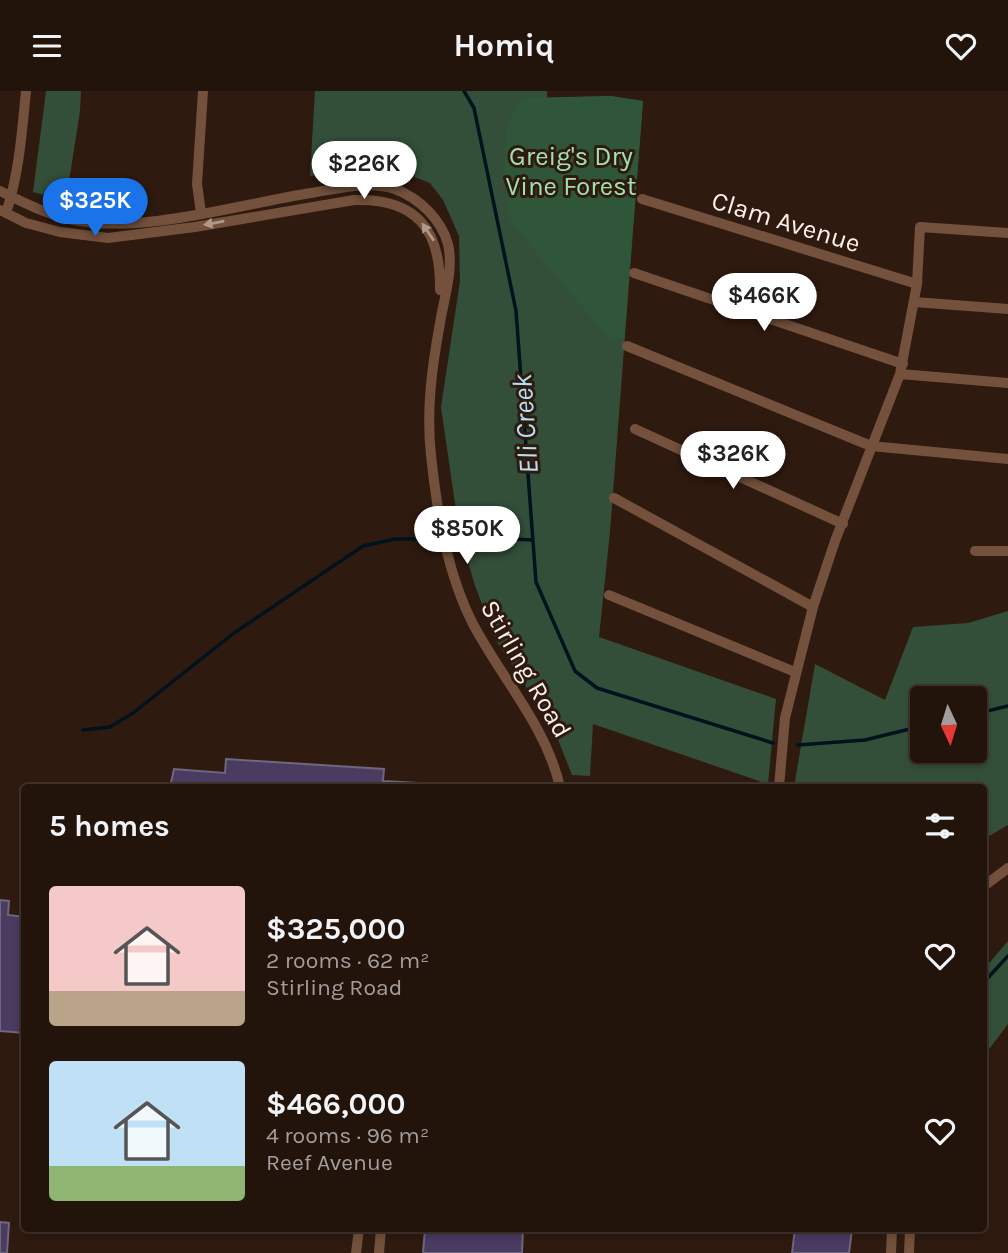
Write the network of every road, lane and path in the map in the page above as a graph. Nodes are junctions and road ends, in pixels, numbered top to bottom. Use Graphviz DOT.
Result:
graph roads {
  1 [pos="26,91"];
  2 [pos="204,91"];
  3 [pos="0,191"];
  4 [pos="12,197"];
  5 [pos="642,199"];
  6 [pos="3,212"];
  7 [pos="201,213"];
  8 [pos="1008,233"];
  9 [pos="634,273"];
  10 [pos="917,284"];
  11 [pos="914,302"];
  12 [pos="1008,309"];
  13 [pos="440,322"];
  14 [pos="627,346"];
  15 [pos="902,369"];
  16 [pos="1008,383"];
  17 [pos="635,429"];
  18 [pos="871,446"];
  19 [pos="1008,459"];
  20 [pos="614,498"];
  21 [pos="843,524"];
  22 [pos="975,551"];
  23 [pos="1008,551"];
  24 [pos="609,594"];
  25 [pos="813,607"];
  26 [pos="795,672"];
  27 [pos="559,784"];
  28 [pos="779,784"];
  29 [pos="1008,868"];
  30 [pos="987,883"];
  31 [pos="359,1232"];
  32 [pos="381,1232"];
  33 [pos="892,1232"];
  34 [pos="910,1232"];
  35 [pos="356,1253"];
  36 [pos="379,1253"];
  37 [pos="891,1253"];
  38 [pos="909,1253"];
  1 -- 4 [label="street"];
  2 -- 7 [label="street"];
  3 -- 4 [label="street, Stirling Road"];
  4 -- 6 [label="street"];
  4 -- 7 [label="street, Stirling Road"];
  5 -- 10 [label="street, Clam Avenue"];
  13 -- 6 [label="street, Stirling Road, one-way"];
  7 -- 13 [label="street, Stirling Road"];
  8 -- 10 [label="street"];
  9 -- 15 [label="street"];
  10 -- 11 [label="street"];
  11 -- 12 [label="street"];
  11 -- 15 [label="street"];
  13 -- 27 [label="street, Stirling Road"];
  14 -- 18 [label="street"];
  15 -- 16 [label="street"];
  15 -- 18 [label="street"];
  17 -- 21 [label="street"];
  18 -- 19 [label="street"];
  18 -- 21 [label="street"];
  20 -- 25 [label="street"];
  21 -- 25 [label="street"];
  22 -- 23 [label="street"];
  24 -- 26 [label="street"];
  25 -- 26 [label="street"];
  26 -- 28 [label="street"];
  29 -- 30 [label="street"];
  31 -- 35 [label="street"];
  32 -- 36 [label="street"];
  33 -- 37 [label="street"];
  34 -- 38 [label="street"];
}
